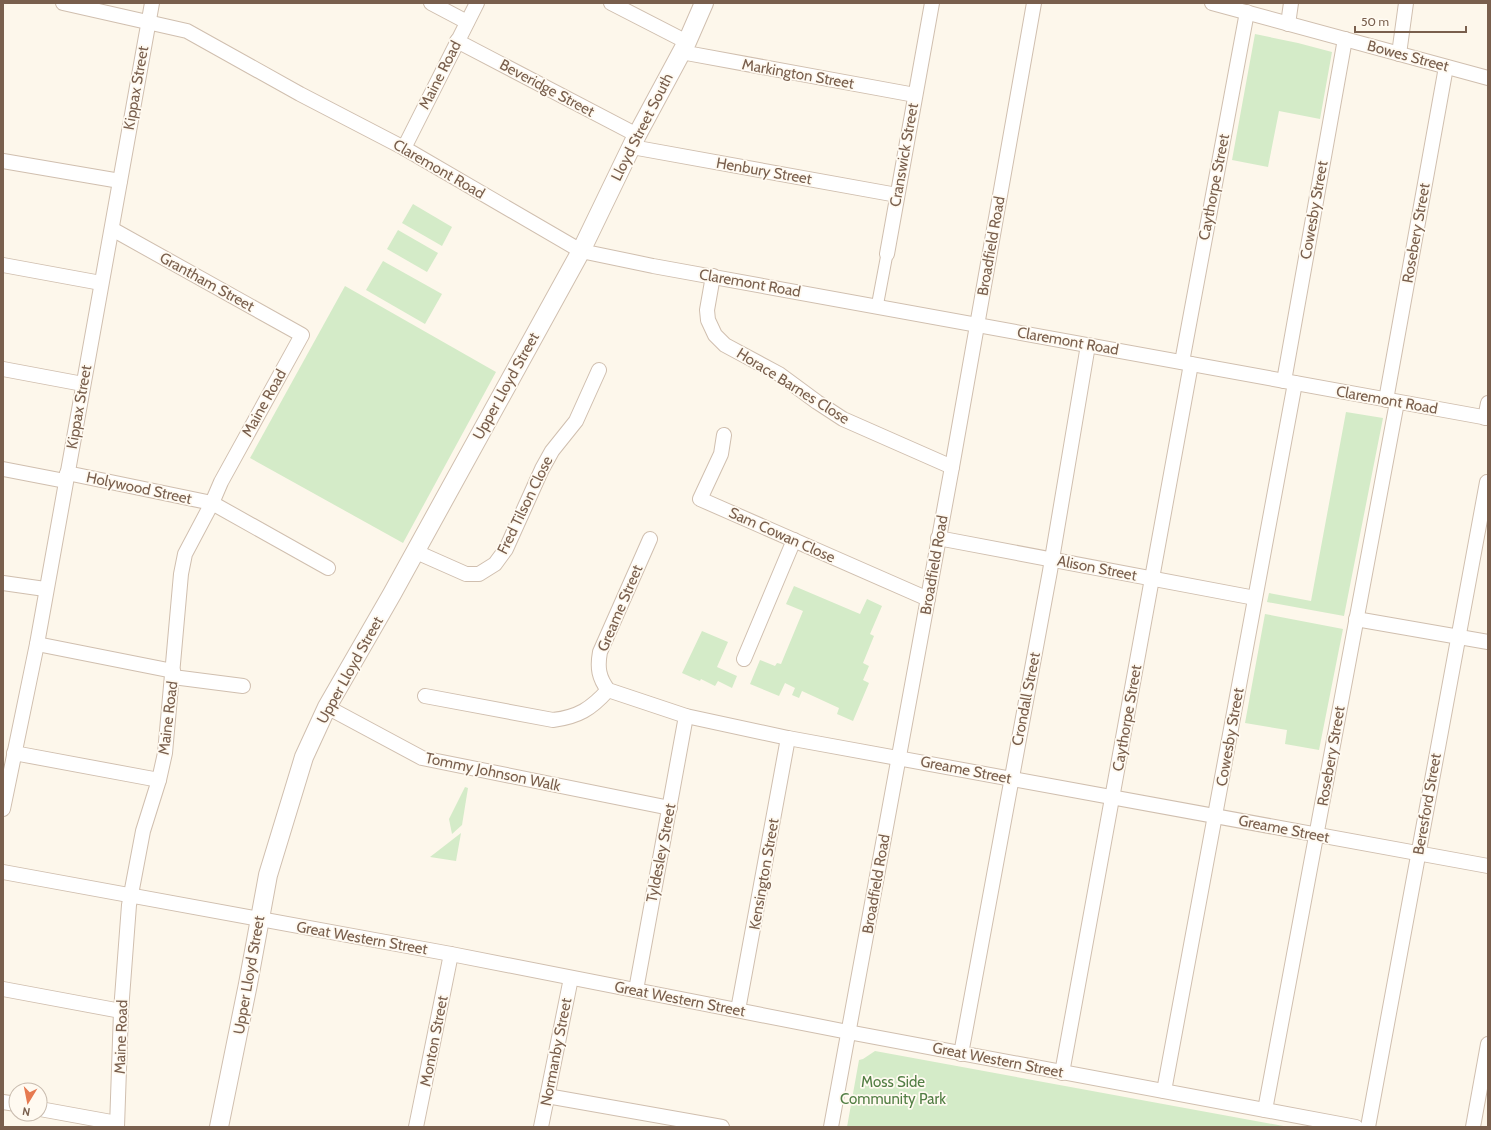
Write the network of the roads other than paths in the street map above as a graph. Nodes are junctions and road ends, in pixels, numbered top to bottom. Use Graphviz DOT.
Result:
graph roads {
  1 [pos="63,3"];
  2 [pos="152,3"];
  3 [pos="431,3"];
  4 [pos="477,3"];
  5 [pos="612,3"];
  6 [pos="704,3"];
  7 [pos="932,3"];
  8 [pos="1034,3"];
  9 [pos="1212,3"];
  10 [pos="1291,3"];
  11 [pos="1406,3"];
  12 [pos="1246,12"];
  13 [pos="148,21"];
  14 [pos="467,22"];
  15 [pos="1288,24"];
  16 [pos="1345,39"];
  17 [pos="457,41"];
  18 [pos="684,47"];
  19 [pos="1399,54"];
  20 [pos="1446,66"];
  21 [pos="1488,78"];
  22 [pos="915,95"];
  23 [pos="635,141"];
  24 [pos="404,148"];
  25 [pos="3,161"];
  26 [pos="120,181"];
  27 [pos="897,195"];
  28 [pos="112,229"];
  29 [pos="581,251"];
  30 [pos="887,254"];
  31 [pos="3,265"];
  32 [pos="713,276"];
  33 [pos="102,283"];
  34 [pos="877,307"];
  35 [pos="978,324"];
  36 [pos="302,335"];
  37 [pos="1088,345"];
  38 [pos="1186,363"];
  39 [pos="3,369"];
  40 [pos="599,370"];
  41 [pos="1289,382"];
  42 [pos="83,384"];
  43 [pos="1392,401"];
  44 [pos="1488,403"];
  45 [pos="1487,418"];
  46 [pos="724,435"];
  47 [pos="952,467"];
  48 [pos="3,469"];
  49 [pos="66,477"];
  50 [pos="1487,482"];
  51 [pos="212,503"];
  52 [pos="938,538"];
  53 [pos="650,539"];
  54 [pos="794,540"];
  55 [pos="414,551"];
  56 [pos="1052,559"];
  57 [pos="328,568"];
  58 [pos="1152,578"];
  59 [pos="3,583"];
  60 [pos="46,589"];
  61 [pos="1255,598"];
  62 [pos="928,599"];
  63 [pos="1356,619"];
  64 [pos="1457,637"];
  65 [pos="1488,642"];
  66 [pos="36,644"];
  67 [pos="744,659"];
  68 [pos="173,674"];
  69 [pos="243,686"];
  70 [pos="608,690"];
  71 [pos="425,696"];
  72 [pos="327,707"];
  73 [pos="686,716"];
  74 [pos="788,738"];
  75 [pos="14,753"];
  76 [pos="899,757"];
  77 [pos="1010,779"];
  78 [pos="159,780"];
  79 [pos="1112,797"];
  80 [pos="670,808"];
  81 [pos="3,810"];
  82 [pos="1215,817"];
  83 [pos="1317,836"];
  84 [pos="1418,854"];
  85 [pos="1488,866"];
  86 [pos="3,872"];
  87 [pos="130,896"];
  88 [pos="259,919"];
  89 [pos="451,954"];
  90 [pos="571,978"];
  91 [pos="3,989"];
  92 [pos="636,990"];
  93 [pos="738,1010"];
  94 [pos="121,1011"];
  95 [pos="848,1032"];
  96 [pos="1488,1044"];
  97 [pos="961,1054"];
  98 [pos="1062,1072"];
  99 [pos="1164,1091"];
  100 [pos="547,1096"];
  101 [pos="1265,1110"];
  102 [pos="48,1111"];
  103 [pos="1308,1123"];
  104 [pos="117,1125"];
  105 [pos="219,1127"];
  106 [pos="416,1127"];
  107 [pos="541,1127"];
  108 [pos="722,1127"];
  109 [pos="831,1127"];
  110 [pos="1356,1127"];
  111 [pos="1368,1127"];
  112 [pos="1473,1127"];
  1 -- 13 [label="street, Claremont Road"];
  2 -- 13 [label="street, Kippax Street"];
  3 -- 14 [label="street"];
  4 -- 14 [label="street, Maine Road"];
  5 -- 18 [label="street, Markington Street"];
  6 -- 18 [label="street, Lloyd Street South"];
  7 -- 22 [label="street, Cranswick Street"];
  8 -- 35 [label="street, Broadfield Road"];
  9 -- 12 [label="street, Bowes Street"];
  10 -- 15 [label="street"];
  11 -- 19 [label="street"];
  12 -- 15 [label="street, Bowes Street"];
  12 -- 38 [label="street, Caythorpe Street"];
  13 -- 24 [label="street, Claremont Road"];
  13 -- 26 [label="street, Kippax Street"];
  14 -- 17 [label="street, Maine Road"];
  15 -- 16 [label="street, Bowes Street"];
  16 -- 19 [label="street, Bowes Street"];
  16 -- 41 [label="street, Cowesby Street"];
  17 -- 23 [label="street, Beveridge Street"];
  17 -- 24 [label="street, Maine Road"];
  18 -- 22 [label="street, Markington Street"];
  18 -- 23 [label="street, Lloyd Street South"];
  19 -- 20 [label="street, Bowes Street"];
  20 -- 21 [label="street, Bowes Street"];
  20 -- 43 [label="street, Rosebery Street"];
  22 -- 27 [label="street, Cranswick Street"];
  23 -- 27 [label="street, Henbury Street"];
  23 -- 29 [label="street, Lloyd Street South"];
  24 -- 29 [label="street, Claremont Road"];
  25 -- 26 [label="street"];
  26 -- 28 [label="street, Kippax Street"];
  27 -- 30 [label="street, Cranswick Street"];
  28 -- 33 [label="street, Kippax Street"];
  28 -- 36 [label="street, Grantham Street"];
  29 -- 32 [label="street, Claremont Road"];
  29 -- 55 [label="street, Upper Lloyd Street"];
  30 -- 34 [label="street, Cranswick Street"];
  31 -- 33 [label="street"];
  32 -- 34 [label="street, Claremont Road"];
  32 -- 47 [label="street, Horace Barnes Close"];
  33 -- 42 [label="street, Kippax Street"];
  34 -- 35 [label="street, Claremont Road"];
  35 -- 37 [label="street, Claremont Road"];
  35 -- 47 [label="street, Broadfield Road"];
  36 -- 51 [label="street, Maine Road"];
  37 -- 38 [label="street, Claremont Road"];
  37 -- 56 [label="street, Crondall Street"];
  38 -- 41 [label="street, Claremont Road"];
  38 -- 58 [label="street, Caythorpe Street"];
  39 -- 42 [label="street"];
  40 -- 55 [label="street, Fred Tilson Close"];
  41 -- 43 [label="street, Claremont Road"];
  41 -- 61 [label="street, Cowesby Street"];
  42 -- 49 [label="street, Kippax Street"];
  43 -- 45 [label="street, Claremont Road"];
  43 -- 63 [label="street, Rosebery Street"];
  44 -- 45 [label="street"];
  46 -- 54 [label="street, Sam Cowan Close"];
  47 -- 52 [label="street, Broadfield Road"];
  48 -- 49 [label="street, Holywood Street"];
  49 -- 51 [label="street, Holywood Street"];
  49 -- 60 [label="street, Kippax Street"];
  50 -- 64 [label="street, Beresford Street"];
  51 -- 57 [label="street, Holywood Street"];
  51 -- 68 [label="street, Maine Road"];
  52 -- 56 [label="street, Alison Street"];
  52 -- 62 [label="street, Broadfield Road"];
  53 -- 70 [label="street, Greame Street"];
  54 -- 62 [label="street, Sam Cowan Close"];
  54 -- 67 [label="street"];
  55 -- 72 [label="street, Upper Lloyd Street"];
  56 -- 58 [label="street, Alison Street"];
  56 -- 77 [label="street, Crondall Street"];
  58 -- 61 [label="street, Alison Street"];
  58 -- 79 [label="street, Caythorpe Street"];
  59 -- 60 [label="street"];
  60 -- 66 [label="street, Kippax Street"];
  61 -- 82 [label="street, Cowesby Street"];
  62 -- 76 [label="street, Broadfield Road"];
  63 -- 64 [label="street"];
  63 -- 83 [label="street, Rosebery Street"];
  64 -- 65 [label="street"];
  64 -- 84 [label="street, Beresford Street"];
  66 -- 68 [label="street"];
  66 -- 75 [label="street, Kippax Street"];
  68 -- 69 [label="street"];
  68 -- 78 [label="street, Maine Road"];
  70 -- 71 [label="street"];
  70 -- 73 [label="street, Greame Street"];
  72 -- 80 [label="street, Tommy Johnson Walk"];
  72 -- 88 [label="street, Upper Lloyd Street"];
  73 -- 74 [label="street, Greame Street"];
  73 -- 80 [label="street, Tyldesley Street"];
  74 -- 76 [label="street, Greame Street"];
  74 -- 93 [label="street, Kensington Street"];
  75 -- 78 [label="street"];
  75 -- 81 [label="street, Kippax Street"];
  76 -- 77 [label="street, Greame Street"];
  76 -- 95 [label="street, Broadfield Road"];
  77 -- 79 [label="street, Greame Street"];
  77 -- 97 [label="street, Crondall Street"];
  78 -- 87 [label="street, Maine Road"];
  79 -- 82 [label="street, Greame Street"];
  79 -- 98 [label="street, Caythorpe Street"];
  80 -- 92 [label="street, Tyldesley Street"];
  82 -- 83 [label="street, Greame Street"];
  82 -- 99 [label="street, Cowesby Street"];
  83 -- 84 [label="street, Greame Street"];
  83 -- 101 [label="street, Rosebery Street"];
  84 -- 85 [label="street, Greame Street"];
  84 -- 111 [label="street, Beresford Street"];
  86 -- 87 [label="street, Great Western Street"];
  87 -- 88 [label="street, Great Western Street"];
  87 -- 94 [label="street, Maine Road"];
  88 -- 89 [label="street, Great Western Street"];
  88 -- 105 [label="street, Upper Lloyd Street"];
  89 -- 90 [label="street, Great Western Street"];
  89 -- 106 [label="street, Monton Street"];
  90 -- 92 [label="street, Great Western Street"];
  90 -- 100 [label="street, Normanby Street"];
  91 -- 94 [label="street"];
  92 -- 93 [label="street, Great Western Street"];
  93 -- 95 [label="street, Great Western Street"];
  94 -- 104 [label="street, Maine Road"];
  95 -- 97 [label="street, Great Western Street"];
  95 -- 109 [label="street, Broadfield Road"];
  96 -- 112 [label="street"];
  97 -- 98 [label="street, Great Western Street"];
  98 -- 99 [label="street, Great Western Street"];
  99 -- 101 [label="street, Great Western Street"];
  100 -- 107 [label="street, Normanby Street"];
  100 -- 108 [label="street"];
  101 -- 103 [label="street, Great Western Street"];
  102 -- 104 [label="street"];
  103 -- 110 [label="street, Great Western Street"];
}
